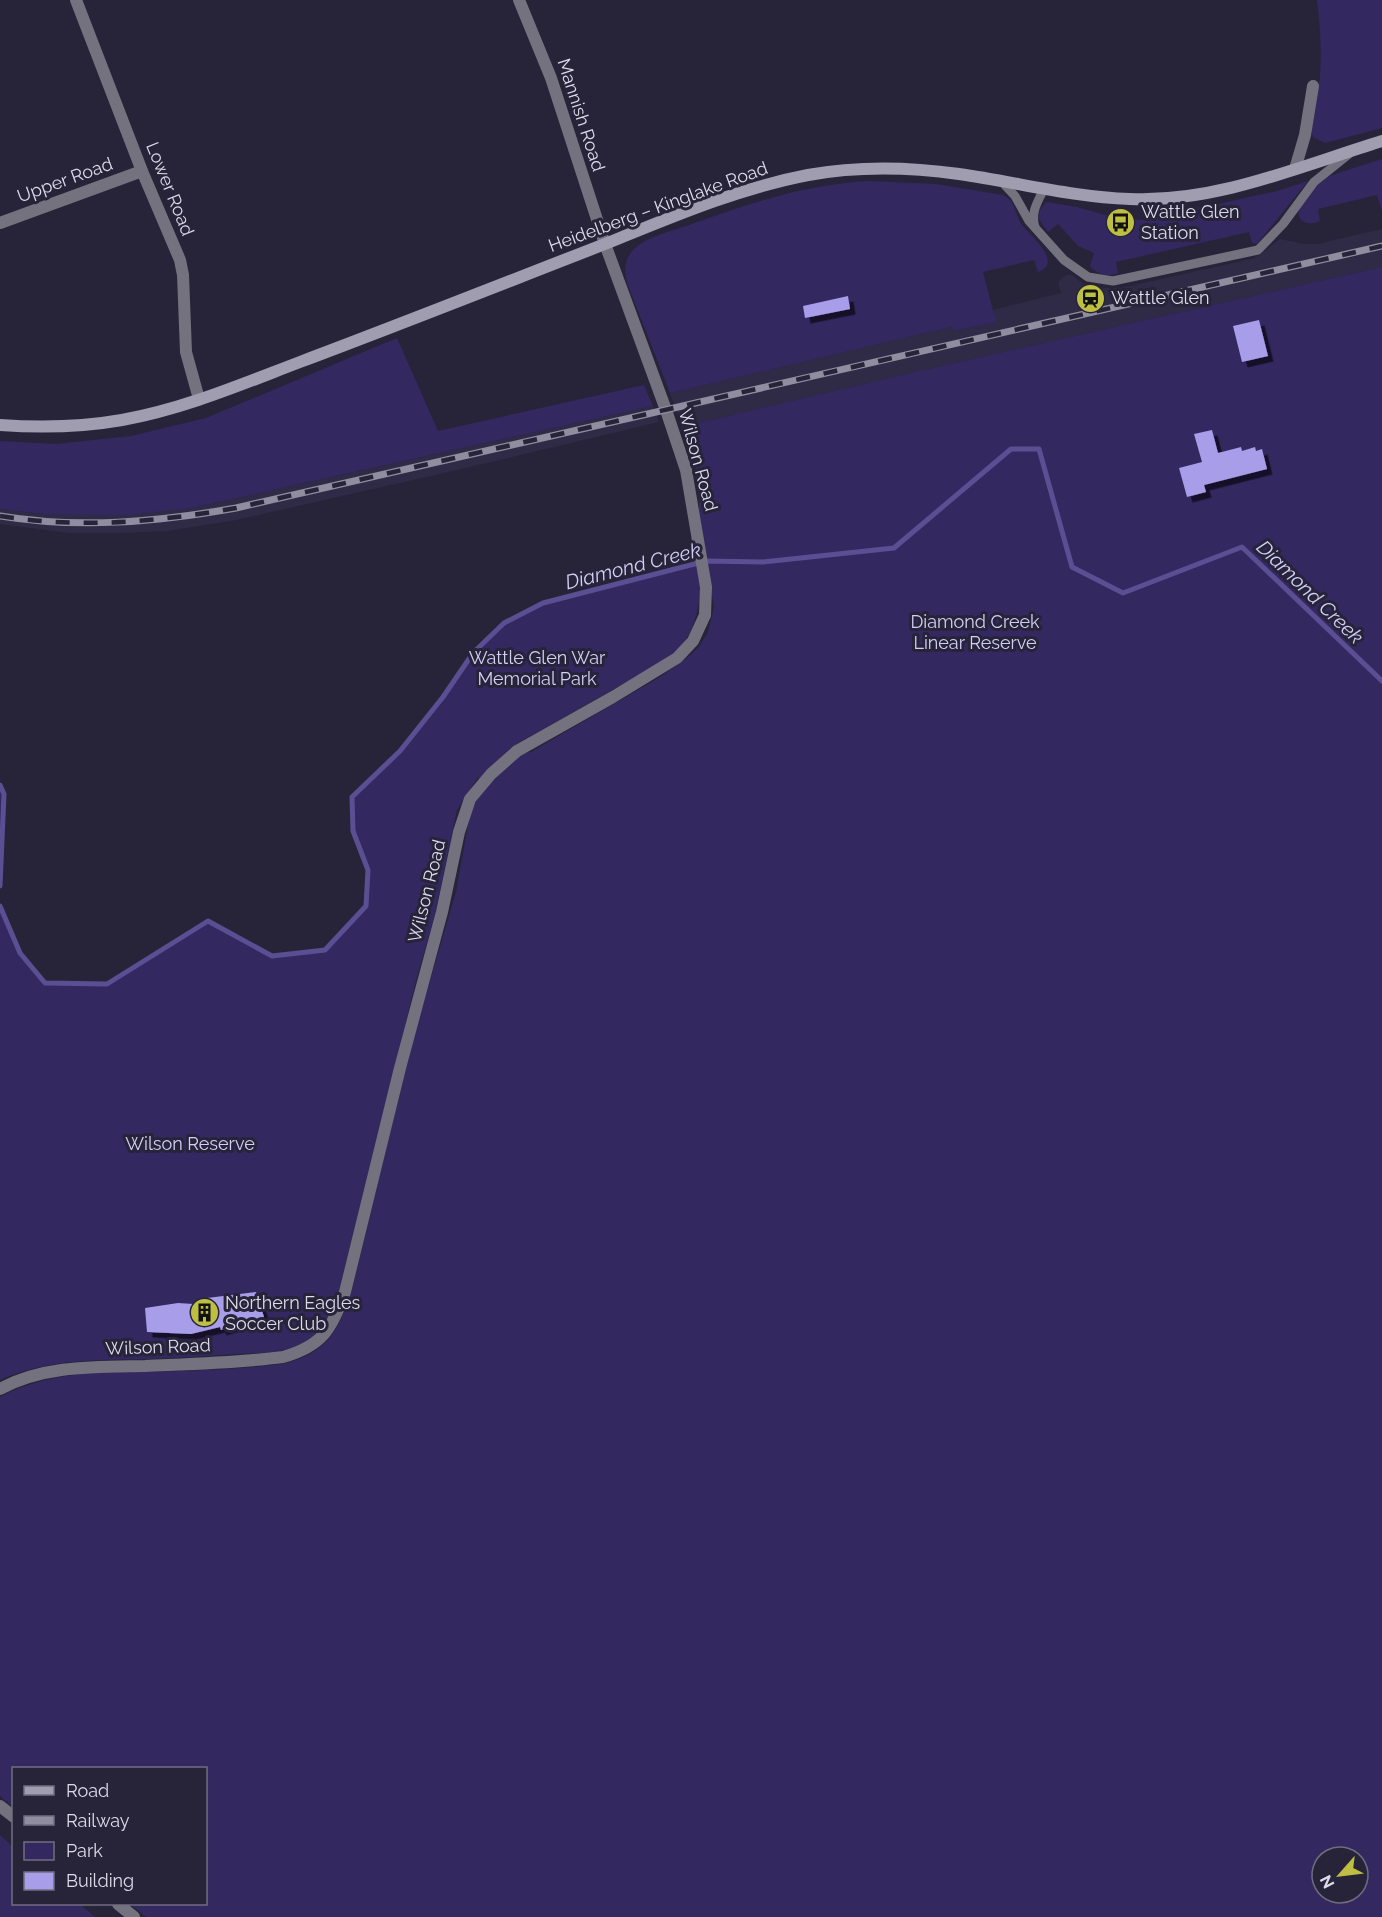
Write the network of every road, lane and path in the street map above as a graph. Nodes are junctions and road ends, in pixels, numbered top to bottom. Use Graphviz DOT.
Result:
graph roads {
  1 [pos="76,0"];
  2 [pos="519,0"];
  3 [pos="1313,86"];
  4 [pos="1382,141"];
  5 [pos="1356,150"];
  6 [pos="1295,169"];
  7 [pos="142,171"];
  8 [pos="1001,181"];
  9 [pos="1044,189"];
  10 [pos="0,223"];
  11 [pos="1038,231"];
  12 [pos="605,243"];
  13 [pos="199,399"];
  14 [pos="0,425"];
  15 [pos="0,1389"];
  16 [pos="119,1905"];
  17 [pos="134,1917"];
  1 -- 7 [label="street, Lower Road"];
  2 -- 12 [label="street, Mannish Road"];
  3 -- 6 [label="street"];
  4 -- 5 [label="main road, Heidelberg – Kinglake Road"];
  5 -- 6 [label="main road, Heidelberg – Kinglake Road"];
  5 -- 11 [label="lane"];
  6 -- 9 [label="main road, Heidelberg – Kinglake Road"];
  7 -- 10 [label="street, Upper Road"];
  7 -- 13 [label="street, Lower Road"];
  8 -- 9 [label="main road, Heidelberg – Kinglake Road"];
  8 -- 11 [label="lane"];
  8 -- 12 [label="main road, Heidelberg – Kinglake Road"];
  9 -- 11 [label="lane"];
  12 -- 13 [label="main road, Heidelberg – Kinglake Road"];
  12 -- 15 [label="street, Wilson Road"];
  13 -- 14 [label="main road, Heidelberg – Kinglake Road"];
  16 -- 17 [label="street"];
}
